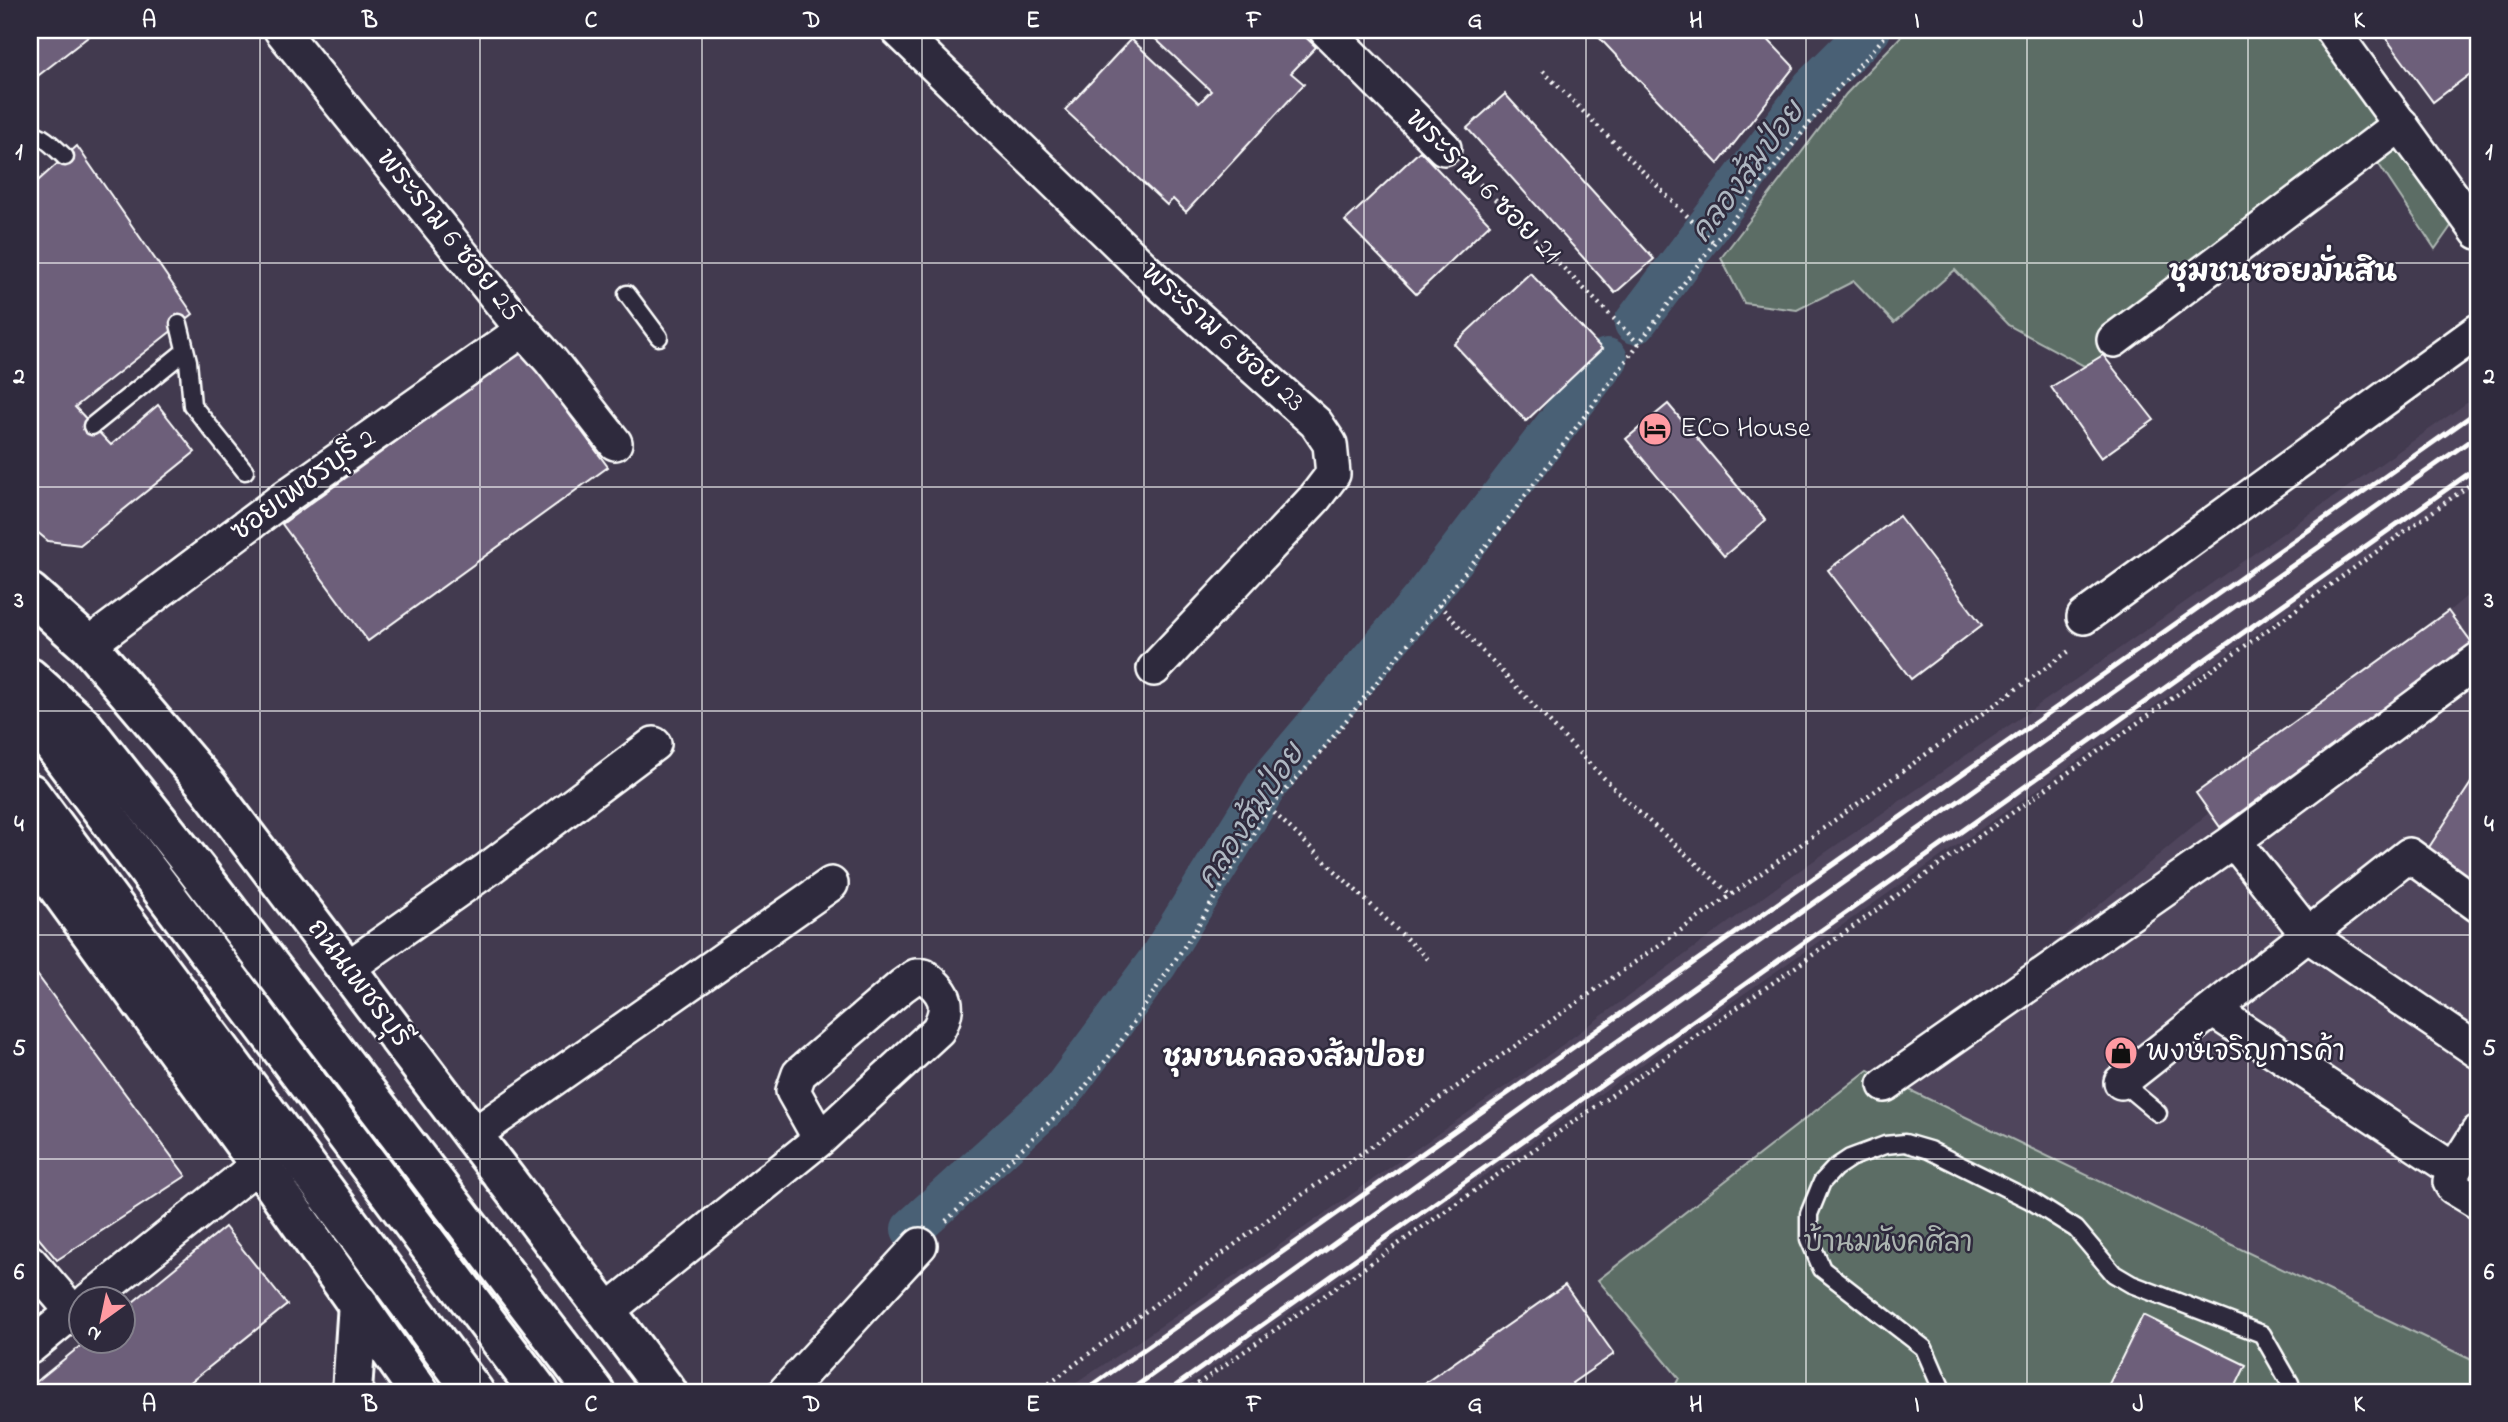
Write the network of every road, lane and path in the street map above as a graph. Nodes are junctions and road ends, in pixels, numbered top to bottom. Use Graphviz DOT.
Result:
graph roads {
  1 [pos="281,30"];
  2 [pos="898,30"];
  3 [pos="1325,30"];
  4 [pos="1891,30"];
  5 [pos="2332,30"];
  6 [pos="1543,71"];
  7 [pos="2401,124"];
  8 [pos="30,133"];
  9 [pos="1444,148"];
  10 [pos="65,157"];
  11 [pos="2478,232"];
  12 [pos="1714,243"];
  13 [pos="627,294"];
  14 [pos="179,324"];
  15 [pos="523,330"];
  16 [pos="2478,331"];
  17 [pos="659,337"];
  18 [pos="2114,340"];
  19 [pos="1639,344"];
  20 [pos="186,351"];
  21 [pos="92,426"];
  22 [pos="615,443"];
  23 [pos="245,471"];
  24 [pos="2478,479"];
  25 [pos="30,593"];
  26 [pos="1439,605"];
  27 [pos="2080,631"];
  28 [pos="88,645"];
  29 [pos="2478,660"];
  30 [pos="1154,669"];
  31 [pos="30,678"];
  32 [pos="30,713"];
  33 [pos="654,744"];
  34 [pos="30,793"];
  35 [pos="1269,808"];
  36 [pos="2234,841"];
  37 [pos="30,849"];
  38 [pos="831,884"];
  39 [pos="1731,895"];
  40 [pos="2478,905"];
  41 [pos="2309,936"];
  42 [pos="1430,961"];
  43 [pos="346,969"];
  44 [pos="2214,1011"];
  45 [pos="2478,1051"];
  46 [pos="2121,1082"];
  47 [pos="1885,1085"];
  48 [pos="2158,1113"];
  49 [pos="2478,1132"];
  50 [pos="472,1136"];
  51 [pos="820,1139"];
  52 [pos="259,1164"];
  53 [pos="2454,1170"];
  54 [pos="2478,1202"];
  55 [pos="919,1245"];
  56 [pos="30,1262"];
  57 [pos="106,1286"];
  58 [pos="66,1293"];
  59 [pos="358,1303"];
  60 [pos="606,1312"];
  61 [pos="66,1318"];
  62 [pos="30,1347"];
  63 [pos="352,1392"];
  64 [pos="419,1392"];
  65 [pos="474,1392"];
  66 [pos="539,1392"];
  67 [pos="595,1392"];
  68 [pos="667,1392"];
  69 [pos="786,1392"];
  70 [pos="1038,1392"];
  71 [pos="1186,1392"];
  72 [pos="1943,1392"];
  73 [pos="2291,1392"];
  1 -- 15 [label="street, พระราม 6 ซอย 25"];
  2 -- 30 [label="street, พระราม 6 ซอย 23"];
  3 -- 9 [label="street, พระราม 6 ซอย 21"];
  4 -- 12 [label="path"];
  5 -- 7 [label="street"];
  6 -- 12 [label="path"];
  7 -- 11 [label="street"];
  7 -- 18 [label="street"];
  8 -- 10 [label="lane"];
  9 -- 19 [label="path, พระราม 6 ซอย 21"];
  12 -- 19 [label="path"];
  13 -- 17 [label="lane"];
  14 -- 20 [label="lane"];
  15 -- 22 [label="street, พระราม 6 ซอย 25"];
  15 -- 28 [label="street, ซอยเพชรบุรี 2"];
  16 -- 27 [label="street"];
  19 -- 26 [label="path"];
  20 -- 21 [label="lane"];
  20 -- 23 [label="lane"];
  24 -- 71 [label="path"];
  25 -- 28 [label="main road, ถนนเพชรบุรี"];
  26 -- 35 [label="path"];
  26 -- 39 [label="path"];
  27 -- 39 [label="path"];
  28 -- 43 [label="main road, ถนนเพชรบุรี"];
  29 -- 36 [label="street"];
  31 -- 67 [label="main road"];
  32 -- 66 [label="main road"];
  33 -- 43 [label="street"];
  34 -- 65 [label="main road"];
  35 -- 42 [label="path"];
  35 -- 55 [label="path"];
  36 -- 41 [label="street"];
  36 -- 47 [label="street"];
  37 -- 52 [label="main road"];
  38 -- 50 [label="street"];
  39 -- 70 [label="path"];
  40 -- 41 [label="street"];
  41 -- 44 [label="street"];
  41 -- 45 [label="street"];
  43 -- 50 [label="main road, ถนนเพชรบุรี"];
  44 -- 46 [label="street"];
  44 -- 53 [label="street"];
  46 -- 48 [label="lane"];
  49 -- 53 [label="street"];
  50 -- 60 [label="main road, ถนนเพชรบุรี"];
  51 -- 51 [label="street"];
  51 -- 60 [label="street"];
  52 -- 57 [label="street"];
  52 -- 59 [label="main road"];
  53 -- 54 [label="street"];
  55 -- 69 [label="street"];
  56 -- 58 [label="street"];
  59 -- 63 [label="main road"];
  59 -- 64 [label="main road"];
  60 -- 68 [label="main road, ถนนเพชรบุรี"];
  61 -- 62 [label="street"];
  72 -- 73 [label="lane"];
}
